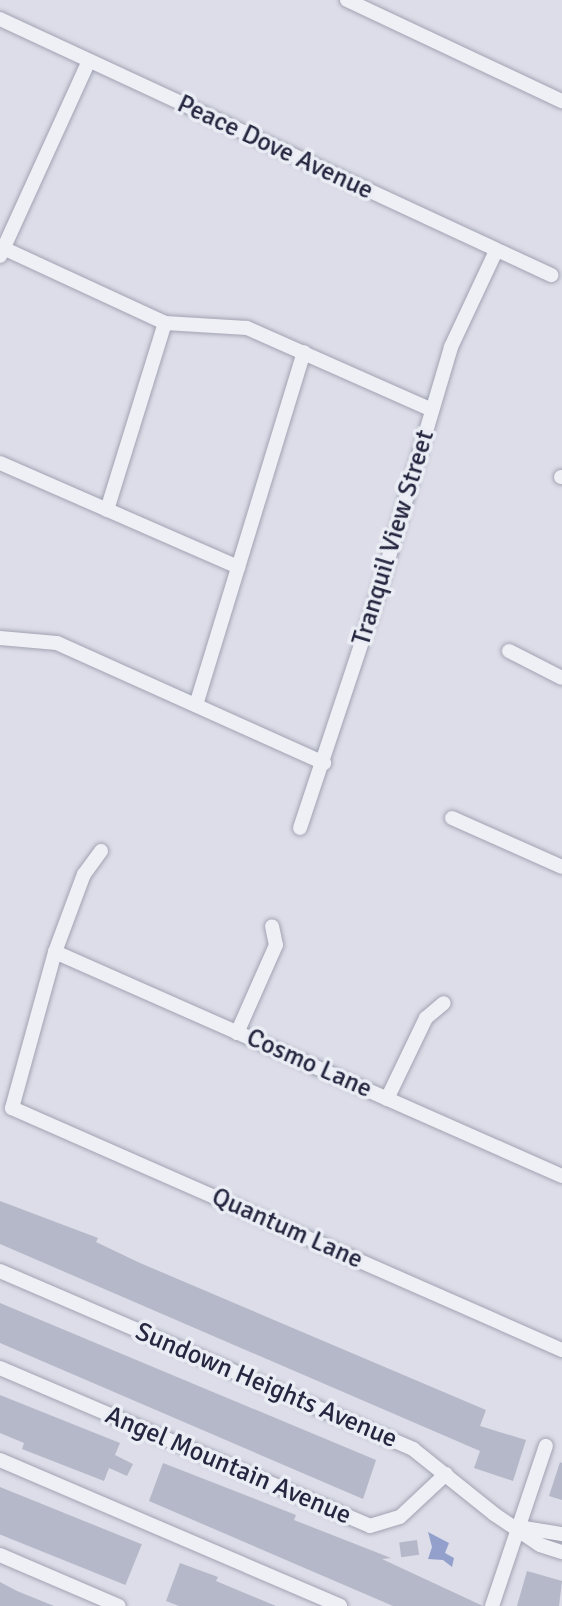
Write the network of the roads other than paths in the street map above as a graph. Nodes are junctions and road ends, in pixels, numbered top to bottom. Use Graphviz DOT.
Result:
graph roads {
  1 [pos="346,0"];
  2 [pos="0,19"];
  3 [pos="89,61"];
  4 [pos="562,101"];
  5 [pos="496,251"];
  6 [pos="2,252"];
  7 [pos="551,275"];
  8 [pos="165,323"];
  9 [pos="304,352"];
  10 [pos="432,410"];
  11 [pos="0,463"];
  12 [pos="107,510"];
  13 [pos="238,567"];
  14 [pos="0,638"];
  15 [pos="509,651"];
  16 [pos="562,678"];
  17 [pos="196,705"];
  18 [pos="324,763"];
  19 [pos="452,818"];
  20 [pos="300,828"];
  21 [pos="101,851"];
  22 [pos="562,867"];
  23 [pos="272,926"];
  24 [pos="55,952"];
  25 [pos="444,1003"];
  26 [pos="237,1033"];
  27 [pos="387,1099"];
  28 [pos="562,1176"];
  29 [pos="0,1271"];
  30 [pos="562,1350"];
  31 [pos="0,1368"];
  32 [pos="546,1446"];
  33 [pos="0,1460"];
  34 [pos="446,1474"];
  35 [pos="516,1527"];
  36 [pos="562,1534"];
  37 [pos="562,1552"];
  38 [pos="0,1555"];
  39 [pos="119,1606"];
  40 [pos="340,1606"];
  41 [pos="492,1606"];
  1 -- 4 [label="street"];
  2 -- 3 [label="street, Peace Dove Avenue"];
  3 -- 5 [label="street, Peace Dove Avenue"];
  3 -- 6 [label="street"];
  5 -- 7 [label="street, Peace Dove Avenue"];
  5 -- 10 [label="street, Tranquil View Street"];
  6 -- 8 [label="street"];
  8 -- 9 [label="street"];
  8 -- 12 [label="street"];
  9 -- 10 [label="street"];
  9 -- 13 [label="street"];
  10 -- 18 [label="street, Tranquil View Street"];
  11 -- 12 [label="street"];
  12 -- 13 [label="street"];
  13 -- 17 [label="street"];
  14 -- 17 [label="street"];
  15 -- 16 [label="street"];
  17 -- 18 [label="street"];
  18 -- 20 [label="street, Tranquil View Street"];
  19 -- 22 [label="street"];
  21 -- 24 [label="street"];
  23 -- 26 [label="street"];
  24 -- 26 [label="street, Cosmo Lane"];
  24 -- 30 [label="street, Quantum Lane"];
  25 -- 27 [label="street"];
  26 -- 27 [label="street, Cosmo Lane"];
  27 -- 28 [label="street, Cosmo Lane"];
  29 -- 34 [label="street, Sundown Heights Avenue"];
  31 -- 34 [label="street, Angel Mountain Avenue"];
  32 -- 35 [label="street"];
  33 -- 40 [label="street"];
  34 -- 35 [label="street, Sundown Heights Avenue"];
  35 -- 36 [label="street, Sundown Heights Avenue"];
  35 -- 37 [label="street, Sundown Heights Avenue"];
  35 -- 41 [label="street"];
  38 -- 39 [label="street"];
}
